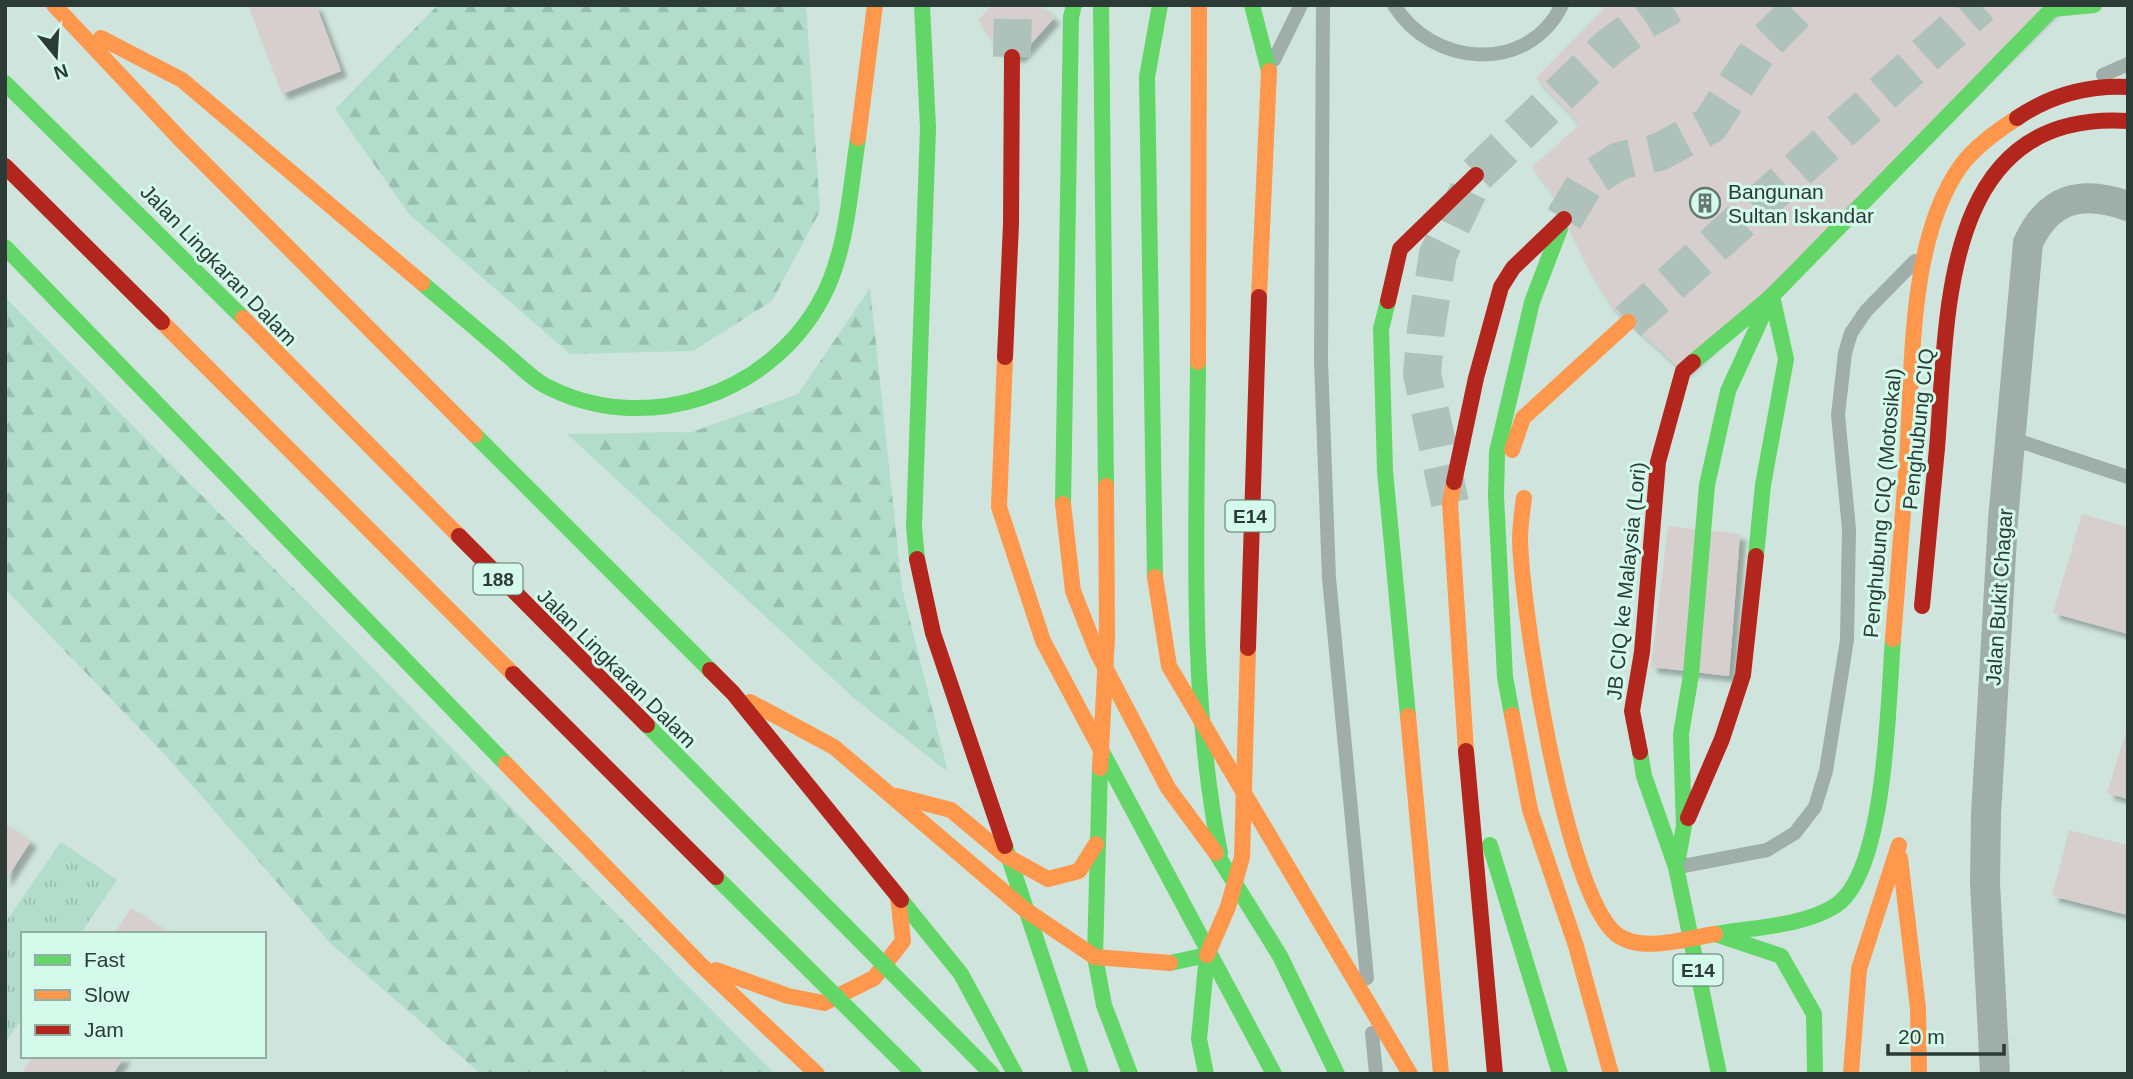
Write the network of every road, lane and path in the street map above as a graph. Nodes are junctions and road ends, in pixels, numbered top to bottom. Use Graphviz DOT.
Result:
graph roads {
  1 [pos="54,5"];
  2 [pos="875,5"];
  3 [pos="922,5"];
  4 [pos="1074,5"];
  5 [pos="1101,5"];
  6 [pos="1160,5"];
  7 [pos="1199,5"];
  8 [pos="1252,5"];
  9 [pos="1301,5"];
  10 [pos="1323,5"];
  11 [pos="1394,5"];
  12 [pos="1562,5"];
  13 [pos="2094,5"];
  14 [pos="856,19"];
  15 [pos="77,26"];
  16 [pos="940,46"];
  17 [pos="1012,57"];
  18 [pos="2128,64"];
  19 [pos="1269,71"];
  20 [pos="5,83"];
  21 [pos="867,86"];
  22 [pos="2128,87"];
  23 [pos="2128,121"];
  24 [pos="928,128"];
  25 [pos="5,166"];
  26 [pos="1476,174"];
  27 [pos="2128,206"];
  28 [pos="5,247"];
  29 [pos="1772,296"];
  30 [pos="1569,398"];
  31 [pos="2010,438"];
  32 [pos="2128,477"];
  33 [pos="1525,491"];
  34 [pos="1496,496"];
  35 [pos="1920,626"];
  36 [pos="733,693"];
  37 [pos="1467,768"];
  38 [pos="888,794"];
  39 [pos="1684,826"];
  40 [pos="1096,844"];
  41 [pos="1006,856"];
  42 [pos="1222,859"];
  43 [pos="1676,867"];
  44 [pos="898,897"];
  45 [pos="1024,909"];
  46 [pos="1715,934"];
  47 [pos="1207,955"];
  48 [pos="1095,957"];
  49 [pos="700,964"];
  50 [pos="817,1074"];
  51 [pos="914,1074"];
  52 [pos="992,1074"];
  53 [pos="1015,1074"];
  54 [pos="1081,1074"];
  55 [pos="1130,1074"];
  56 [pos="1206,1074"];
  57 [pos="1274,1074"];
  58 [pos="1337,1074"];
  59 [pos="1376,1074"];
  60 [pos="1410,1074"];
  61 [pos="1441,1074"];
  62 [pos="1495,1074"];
  63 [pos="1560,1074"];
  64 [pos="1611,1074"];
  65 [pos="1719,1074"];
  66 [pos="1815,1074"];
  67 [pos="1851,1074"];
  68 [pos="1919,1074"];
  69 [pos="1995,1074"];
  1 -- 15 [label="main road"];
  2 -- 21 [label="main road"];
  3 -- 24 [label="main road"];
  4 -- 42 [label="main road"];
  5 -- 40 [label="main road, bridge"];
  6 -- 60 [label="main road, bridge"];
  7 -- 42 [label="main road"];
  8 -- 19 [label="main road"];
  9 -- 19 [label="lane"];
  10 -- 59 [label="lane"];
  11 -- 12 [label="lane"];
  13 -- 29 [label="main road, JB CIQ ke Malaysia (Lori) / E14"];
  14 -- 21 [label="main road"];
  15 -- 21 [label="main road"];
  15 -- 36 [label="main road"];
  16 -- 24 [label="main road"];
  17 -- 57 [label="main road"];
  18 -- 43 [label="lane"];
  19 -- 47 [label="main road, E14, bridge"];
  20 -- 52 [label="main road, Jalan Lingkaran Dalam / 188, bridge"];
  22 -- 46 [label="main road, Penghubung CIQ (Motosikal), bridge"];
  23 -- 35 [label="main road, Penghubung CIQ, bridge"];
  24 -- 41 [label="main road"];
  25 -- 51 [label="main road, 188, bridge"];
  26 -- 61 [label="main road"];
  27 -- 31 [label="street, Jalan Bukit Chagar"];
  28 -- 49 [label="main road"];
  29 -- 39 [label="main road, JB CIQ ke Malaysia (Lori) / E14"];
  29 -- 39 [label="main road, JB CIQ ke Malaysia (Lori) / E14"];
  29 -- 43 [label="main road, JB CIQ ke Malaysia (Lori) / E14"];
  30 -- 34 [label="main road"];
  31 -- 32 [label="lane"];
  31 -- 69 [label="street, Jalan Bukit Chagar"];
  33 -- 46 [label="main road, Penghubung CIQ (Motosikal), bridge"];
  34 -- 37 [label="main road"];
  34 -- 64 [label="main road"];
  36 -- 38 [label="main road"];
  36 -- 44 [label="main road"];
  37 -- 62 [label="main road"];
  37 -- 63 [label="main road"];
  38 -- 41 [label="main road"];
  38 -- 45 [label="main road"];
  39 -- 43 [label="main road, JB CIQ ke Malaysia (Lori) / E14"];
  40 -- 41 [label="main road"];
  40 -- 48 [label="main road"];
  41 -- 45 [label="main road"];
  42 -- 58 [label="main road"];
  43 -- 65 [label="main road, E14"];
  44 -- 49 [label="main road"];
  44 -- 53 [label="main road"];
  45 -- 48 [label="main road"];
  45 -- 54 [label="main road"];
  46 -- 66 [label="main road"];
  47 -- 48 [label="main road"];
  47 -- 56 [label="main road"];
  48 -- 55 [label="main road"];
  49 -- 50 [label="main road"];
  67 -- 68 [label="main road"];
}
